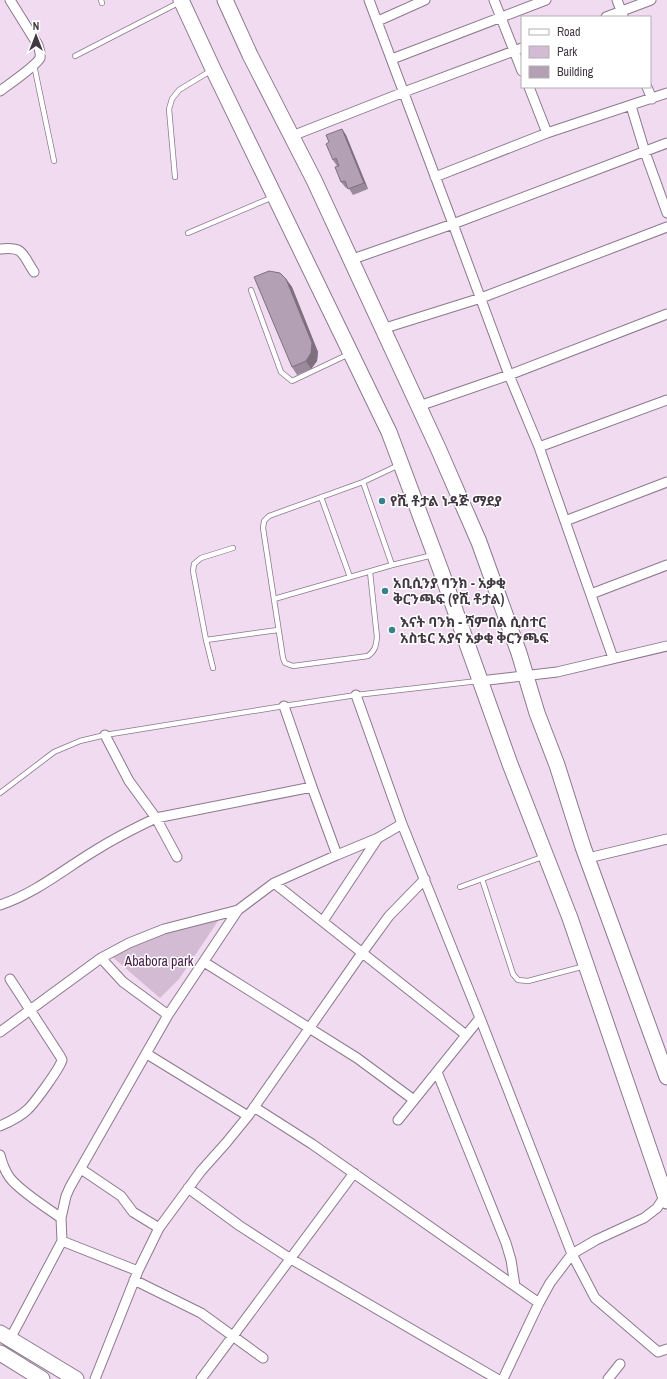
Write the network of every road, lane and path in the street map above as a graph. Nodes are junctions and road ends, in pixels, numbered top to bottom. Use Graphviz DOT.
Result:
graph roads {
  1 [pos="10,0"];
  2 [pos="226,0"];
  3 [pos="369,0"];
  4 [pos="425,0"];
  5 [pos="494,0"];
  6 [pos="546,0"];
  7 [pos="617,0"];
  8 [pos="651,0"];
  9 [pos="181,1"];
  10 [pos="622,14"];
  11 [pos="611,16"];
  12 [pos="502,17"];
  13 [pos="378,21"];
  14 [pos="518,49"];
  15 [pos="75,56"];
  16 [pos="392,59"];
  17 [pos="34,65"];
  18 [pos="521,66"];
  19 [pos="212,69"];
  20 [pos="528,88"];
  21 [pos="647,88"];
  22 [pos="0,91"];
  23 [pos="404,92"];
  24 [pos="667,93"];
  25 [pos="652,99"];
  26 [pos="631,106"];
  27 [pos="547,133"];
  28 [pos="292,136"];
  29 [pos="667,144"];
  30 [pos="645,152"];
  31 [pos="54,161"];
  32 [pos="175,177"];
  33 [pos="435,177"];
  34 [pos="274,196"];
  35 [pos="667,213"];
  36 [pos="453,224"];
  37 [pos="667,227"];
  38 [pos="188,233"];
  39 [pos="0,249"];
  40 [pos="350,260"];
  41 [pos="34,272"];
  42 [pos="251,290"];
  43 [pos="481,298"];
  44 [pos="667,314"];
  45 [pos="382,329"];
  46 [pos="350,353"];
  47 [pos="509,375"];
  48 [pos="667,400"];
  49 [pos="419,406"];
  50 [pos="539,447"];
  51 [pos="401,464"];
  52 [pos="363,482"];
  53 [pos="667,482"];
  54 [pos="320,498"];
  55 [pos="565,521"];
  56 [pos="234,548"];
  57 [pos="435,555"];
  58 [pos="392,565"];
  59 [pos="667,566"];
  60 [pos="370,572"];
  61 [pos="350,577"];
  62 [pos="591,594"];
  63 [pos="274,599"];
  64 [pos="278,630"];
  65 [pos="206,640"];
  66 [pos="667,646"];
  67 [pos="613,658"];
  68 [pos="213,668"];
  69 [pos="526,676"];
  70 [pos="480,681"];
  71 [pos="356,695"];
  72 [pos="284,706"];
  73 [pos="104,735"];
  74 [pos="312,787"];
  75 [pos="0,793"];
  76 [pos="156,818"];
  77 [pos="402,824"];
  78 [pos="378,838"];
  79 [pos="667,839"];
  80 [pos="337,855"];
  81 [pos="546,856"];
  82 [pos="177,857"];
  83 [pos="588,858"];
  84 [pos="425,878"];
  85 [pos="482,880"];
  86 [pos="274,883"];
  87 [pos="460,887"];
  88 [pos="0,905"];
  89 [pos="238,910"];
  90 [pos="322,921"];
  91 [pos="362,953"];
  92 [pos="101,958"];
  93 [pos="204,962"];
  94 [pos="587,966"];
  95 [pos="10,979"];
  96 [pos="31,1010"];
  97 [pos="168,1015"];
  98 [pos="480,1018"];
  99 [pos="310,1028"];
  100 [pos="0,1032"];
  101 [pos="466,1035"];
  102 [pos="147,1054"];
  103 [pos="437,1072"];
  104 [pos="667,1077"];
  105 [pos="414,1100"];
  106 [pos="254,1107"];
  107 [pos="248,1116"];
  108 [pos="398,1120"];
  109 [pos="0,1126"];
  110 [pos="0,1155"];
  111 [pos="81,1169"];
  112 [pos="0,1172"];
  113 [pos="354,1173"];
  114 [pos="9,1177"];
  115 [pos="188,1188"];
  116 [pos="666,1199"];
  117 [pos="61,1218"];
  118 [pos="159,1228"];
  119 [pos="62,1242"];
  120 [pos="572,1254"];
  121 [pos="291,1259"];
  122 [pos="138,1271"];
  123 [pos="134,1280"];
  124 [pos="515,1286"];
  125 [pos="539,1303"];
  126 [pos="233,1335"];
  127 [pos="5,1336"];
  128 [pos="667,1349"];
  129 [pos="0,1353"];
  130 [pos="263,1358"];
  131 [pos="620,1364"];
  132 [pos="42,1379"];
  133 [pos="76,1379"];
  134 [pos="95,1379"];
  135 [pos="201,1379"];
  136 [pos="497,1379"];
  137 [pos="503,1379"];
  138 [pos="608,1379"];
  1 -- 17 [label="street"];
  2 -- 28 [label="main road"];
  3 -- 13 [label="street"];
  4 -- 13 [label="street"];
  5 -- 12 [label="street"];
  6 -- 12 [label="street"];
  7 -- 10 [label="street"];
  8 -- 10 [label="street"];
  9 -- 15 [label="lane"];
  9 -- 19 [label="main road"];
  10 -- 11 [label="street"];
  12 -- 14 [label="street"];
  12 -- 16 [label="street"];
  13 -- 16 [label="street"];
  14 -- 18 [label="street"];
  14 -- 23 [label="street"];
  16 -- 23 [label="street"];
  17 -- 22 [label="street"];
  17 -- 31 [label="lane"];
  19 -- 32 [label="lane"];
  19 -- 34 [label="main road"];
  20 -- 27 [label="street"];
  21 -- 25 [label="street"];
  23 -- 28 [label="street"];
  23 -- 33 [label="street"];
  24 -- 25 [label="street"];
  25 -- 26 [label="street"];
  26 -- 27 [label="street"];
  26 -- 30 [label="street"];
  27 -- 33 [label="street"];
  28 -- 40 [label="main road"];
  29 -- 30 [label="street"];
  30 -- 35 [label="street"];
  30 -- 36 [label="street"];
  33 -- 36 [label="street"];
  34 -- 38 [label="lane"];
  34 -- 46 [label="main road"];
  36 -- 40 [label="street"];
  36 -- 43 [label="street"];
  37 -- 43 [label="street"];
  39 -- 41 [label="street"];
  40 -- 45 [label="main road"];
  42 -- 46 [label="lane"];
  43 -- 45 [label="street"];
  43 -- 47 [label="street"];
  44 -- 47 [label="street"];
  45 -- 49 [label="main road"];
  46 -- 51 [label="main road"];
  47 -- 49 [label="street"];
  47 -- 50 [label="street"];
  48 -- 50 [label="street"];
  49 -- 69 [label="main road"];
  50 -- 55 [label="street"];
  51 -- 52 [label="lane"];
  51 -- 57 [label="main road"];
  52 -- 54 [label="lane"];
  52 -- 58 [label="lane"];
  53 -- 55 [label="street"];
  54 -- 61 [label="lane"];
  54 -- 63 [label="lane"];
  55 -- 62 [label="street"];
  56 -- 65 [label="lane"];
  57 -- 58 [label="lane"];
  57 -- 70 [label="main road"];
  58 -- 60 [label="lane"];
  59 -- 62 [label="street"];
  60 -- 61 [label="lane"];
  60 -- 64 [label="lane"];
  61 -- 63 [label="lane"];
  62 -- 67 [label="street"];
  63 -- 64 [label="lane"];
  64 -- 65 [label="lane"];
  65 -- 68 [label="lane"];
  66 -- 67 [label="street"];
  67 -- 69 [label="street"];
  69 -- 70 [label="street"];
  69 -- 83 [label="main road"];
  70 -- 71 [label="lane"];
  70 -- 81 [label="main road"];
  71 -- 72 [label="lane"];
  71 -- 77 [label="street"];
  72 -- 73 [label="lane"];
  72 -- 74 [label="street"];
  73 -- 75 [label="lane"];
  73 -- 76 [label="street"];
  74 -- 76 [label="street"];
  74 -- 80 [label="street"];
  76 -- 82 [label="street"];
  76 -- 88 [label="street"];
  77 -- 78 [label="street"];
  77 -- 84 [label="street"];
  78 -- 80 [label="street"];
  78 -- 90 [label="street"];
  79 -- 83 [label="street"];
  80 -- 86 [label="street"];
  81 -- 85 [label="lane"];
  81 -- 94 [label="main road"];
  83 -- 104 [label="main road"];
  84 -- 91 [label="street"];
  84 -- 98 [label="street"];
  85 -- 87 [label="lane"];
  85 -- 94 [label="lane"];
  86 -- 89 [label="street"];
  86 -- 90 [label="street"];
  89 -- 92 [label="street"];
  89 -- 93 [label="street"];
  90 -- 91 [label="street"];
  91 -- 99 [label="street"];
  91 -- 101 [label="street"];
  92 -- 96 [label="street"];
  92 -- 97 [label="street"];
  93 -- 97 [label="street"];
  93 -- 99 [label="street"];
  94 -- 116 [label="main road"];
  95 -- 96 [label="street"];
  96 -- 100 [label="street"];
  96 -- 109 [label="street"];
  97 -- 102 [label="street"];
  98 -- 101 [label="street"];
  98 -- 120 [label="street"];
  99 -- 105 [label="street"];
  99 -- 106 [label="street"];
  101 -- 103 [label="street"];
  102 -- 107 [label="street"];
  102 -- 111 [label="street"];
  103 -- 105 [label="street"];
  103 -- 124 [label="street"];
  105 -- 108 [label="street"];
  106 -- 107 [label="street"];
  106 -- 113 [label="street"];
  107 -- 115 [label="street"];
  110 -- 114 [label="street"];
  111 -- 117 [label="street"];
  111 -- 118 [label="street"];
  112 -- 114 [label="street"];
  113 -- 121 [label="street"];
  113 -- 124 [label="street"];
  114 -- 117 [label="street"];
  115 -- 118 [label="street"];
  115 -- 121 [label="street"];
  116 -- 120 [label="street"];
  117 -- 119 [label="street"];
  118 -- 122 [label="street"];
  119 -- 122 [label="street"];
  119 -- 127 [label="street"];
  120 -- 125 [label="street"];
  120 -- 128 [label="street"];
  121 -- 126 [label="street"];
  121 -- 136 [label="street"];
  122 -- 123 [label="street"];
  123 -- 126 [label="street"];
  123 -- 134 [label="street"];
  124 -- 125 [label="street"];
  125 -- 137 [label="street"];
  126 -- 130 [label="street"];
  126 -- 135 [label="street"];
  127 -- 133 [label="main road"];
  129 -- 132 [label="main road"];
  131 -- 138 [label="street"];
}
